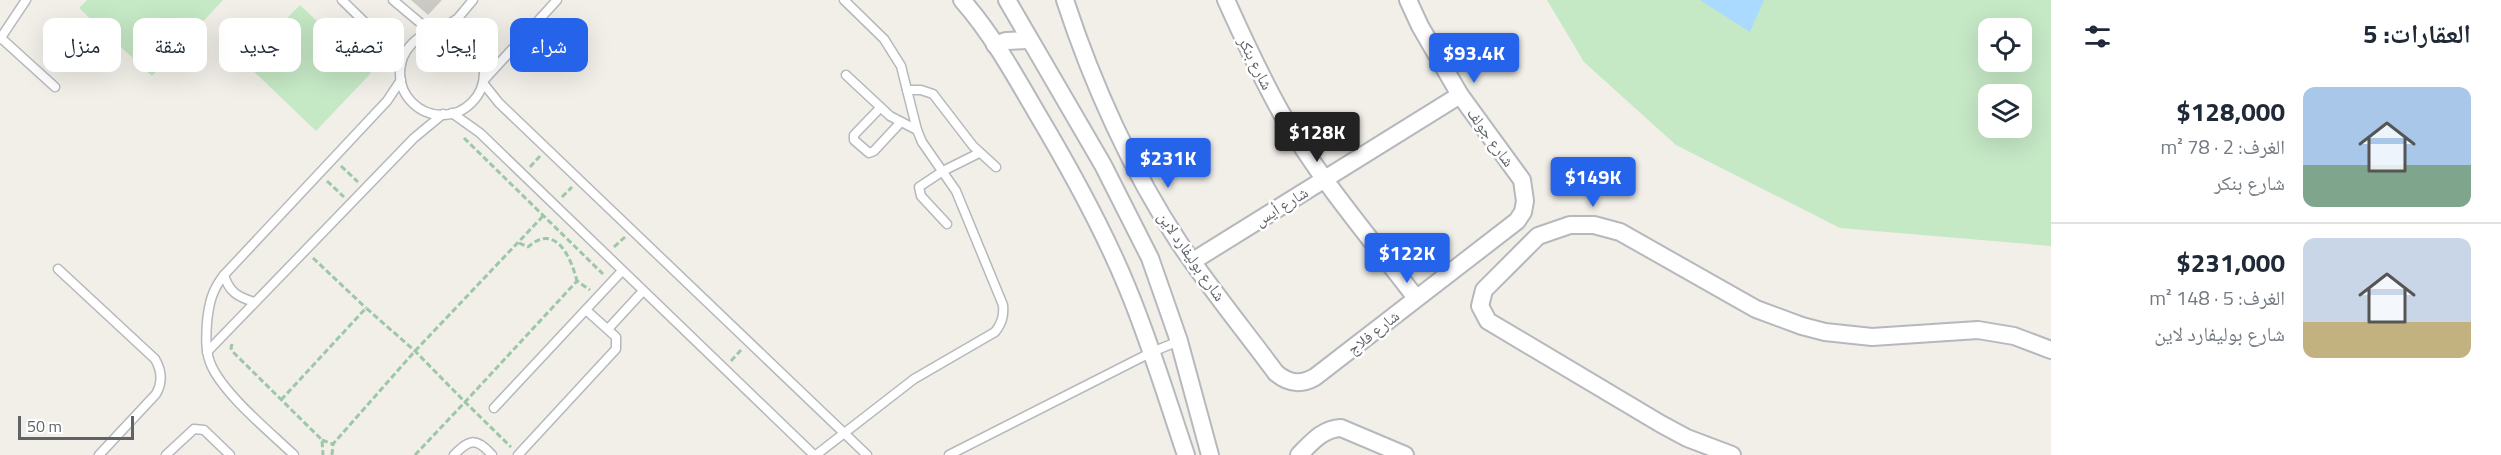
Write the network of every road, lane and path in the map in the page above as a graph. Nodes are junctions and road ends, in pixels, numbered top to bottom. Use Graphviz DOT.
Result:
graph roads {
  1 [pos="26,0"];
  2 [pos="342,0"];
  3 [pos="393,0"];
  4 [pos="473,0"];
  5 [pos="558,0"];
  6 [pos="844,0"];
  7 [pos="962,0"];
  8 [pos="1006,0"];
  9 [pos="1065,0"];
  10 [pos="1227,0"];
  11 [pos="1408,0"];
  12 [pos="360,18"];
  13 [pos="417,18"];
  14 [pos="457,18"];
  15 [pos="0,38"];
  16 [pos="1028,39"];
  17 [pos="416,41"];
  18 [pos="995,45"];
  19 [pos="404,58"];
  20 [pos="401,72"];
  21 [pos="483,72"];
  22 [pos="846,75"];
  23 [pos="401,80"];
  24 [pos="483,81"];
  25 [pos="55,87"];
  26 [pos="907,90"];
  27 [pos="1460,95"];
  28 [pos="880,108"];
  29 [pos="447,114"];
  30 [pos="900,123"];
  31 [pos="917,130"];
  32 [pos="463,137"];
  33 [pos="547,149"];
  34 [pos="980,153"];
  35 [pos="333,159"];
  36 [pos="996,167"];
  37 [pos="943,171"];
  38 [pos="319,174"];
  39 [pos="523,175"];
  40 [pos="579,179"];
  41 [pos="1324,179"];
  42 [pos="1522,180"];
  43 [pos="364,189"];
  44 [pos="351,203"];
  45 [pos="554,205"];
  46 [pos="544,215"];
  47 [pos="947,224"];
  48 [pos="632,229"];
  49 [pos="518,243"];
  50 [pos="607,255"];
  51 [pos="1193,261"];
  52 [pos="305,266"];
  53 [pos="58,269"];
  54 [pos="622,271"];
  55 [pos="224,275"];
  56 [pos="577,281"];
  57 [pos="596,283"];
  58 [pos="643,291"];
  59 [pos="1416,298"];
  60 [pos="254,302"];
  61 [pos="366,308"];
  62 [pos="586,309"];
  63 [pos="608,329"];
  64 [pos="1179,341"];
  65 [pos="233,342"];
  66 [pos="750,342"];
  67 [pos="2051,350"];
  68 [pos="415,351"];
  69 [pos="207,352"];
  70 [pos="1152,352"];
  71 [pos="724,369"];
  72 [pos="1276,373"];
  73 [pos="281,400"];
  74 [pos="465,402"];
  75 [pos="494,408"];
  76 [pos="844,433"];
  77 [pos="322,440"];
  78 [pos="333,444"];
  79 [pos="228,454"];
  80 [pos="518,454"];
  81 [pos="99,455"];
  82 [pos="166,455"];
  83 [pos="294,455"];
  84 [pos="323,455"];
  85 [pos="332,455"];
  86 [pos="415,455"];
  87 [pos="454,455"];
  88 [pos="492,455"];
  89 [pos="815,455"];
  90 [pos="867,455"];
  91 [pos="949,455"];
  92 [pos="1186,455"];
  93 [pos="1210,455"];
  94 [pos="1299,455"];
  95 [pos="1405,455"];
  96 [pos="1732,455"];
  1 -- 15 [label="lane"];
  2 -- 12 [label="lane"];
  3 -- 13 [label="lane"];
  4 -- 14 [label="lane"];
  5 -- 24 [label="lane"];
  6 -- 26 [label="lane"];
  7 -- 18 [label="street"];
  8 -- 16 [label="street"];
  9 -- 51 [label="street, شارع بوليفارد لاين"];
  10 -- 41 [label="street, شارع بنكر"];
  11 -- 27 [label="street, شارع جولف"];
  15 -- 25 [label="lane"];
  16 -- 18 [label="street"];
  16 -- 64 [label="street"];
  17 -- 19 [label="lane"];
  18 -- 70 [label="street"];
  20 -- 23 [label="lane"];
  21 -- 24 [label="lane"];
  22 -- 28 [label="lane"];
  23 -- 29 [label="lane"];
  23 -- 35 [label="lane"];
  24 -- 29 [label="lane"];
  24 -- 33 [label="lane"];
  26 -- 31 [label="lane"];
  26 -- 34 [label="lane"];
  27 -- 41 [label="street, شارع أيس"];
  27 -- 42 [label="street, شارع جولف"];
  28 -- 30 [label="lane"];
  28 -- 30 [label="lane"];
  29 -- 39 [label="lane"];
  29 -- 43 [label="lane"];
  30 -- 31 [label="lane"];
  31 -- 37 [label="lane"];
  32 -- 46 [label="path"];
  33 -- 39 [label="path"];
  33 -- 40 [label="lane"];
  34 -- 36 [label="lane"];
  34 -- 37 [label="lane"];
  35 -- 38 [label="lane"];
  35 -- 43 [label="path"];
  37 -- 47 [label="lane"];
  37 -- 76 [label="lane"];
  38 -- 44 [label="path"];
  38 -- 55 [label="lane"];
  39 -- 45 [label="lane"];
  40 -- 45 [label="path"];
  40 -- 48 [label="lane"];
  41 -- 51 [label="street, شارع أيس"];
  41 -- 59 [label="street, شارع بنكر"];
  42 -- 59 [label="street, شارع فلاج"];
  43 -- 44 [label="lane"];
  44 -- 60 [label="lane"];
  45 -- 46 [label="path"];
  45 -- 50 [label="lane"];
  46 -- 49 [label="path"];
  46 -- 50 [label="path"];
  48 -- 50 [label="path"];
  48 -- 66 [label="lane"];
  49 -- 56 [label="path"];
  49 -- 68 [label="path"];
  50 -- 54 [label="lane"];
  51 -- 72 [label="street, شارع بوليفارد لاين"];
  52 -- 61 [label="path"];
  53 -- 81 [label="lane"];
  54 -- 58 [label="lane"];
  54 -- 62 [label="lane"];
  55 -- 60 [label="lane"];
  55 -- 69 [label="lane"];
  56 -- 57 [label="path"];
  56 -- 74 [label="path"];
  58 -- 63 [label="lane"];
  58 -- 71 [label="lane"];
  59 -- 72 [label="street, شارع فلاج"];
  60 -- 69 [label="lane"];
  61 -- 68 [label="path"];
  61 -- 73 [label="path"];
  62 -- 63 [label="lane"];
  62 -- 75 [label="lane"];
  63 -- 80 [label="lane"];
  64 -- 70 [label="lane"];
  64 -- 93 [label="street"];
  65 -- 73 [label="path"];
  66 -- 71 [label="path"];
  66 -- 76 [label="lane"];
  67 -- 96 [label="street"];
  68 -- 74 [label="path"];
  68 -- 78 [label="path"];
  69 -- 83 [label="lane"];
  70 -- 91 [label="lane"];
  70 -- 92 [label="street"];
  71 -- 89 [label="lane"];
  73 -- 77 [label="path"];
  74 -- 80 [label="path"];
  74 -- 86 [label="path"];
  76 -- 89 [label="lane"];
  76 -- 90 [label="lane"];
  77 -- 78 [label="path"];
  77 -- 84 [label="path"];
  78 -- 85 [label="path"];
  79 -- 82 [label="lane"];
  87 -- 88 [label="lane"];
  94 -- 95 [label="street"];
}
